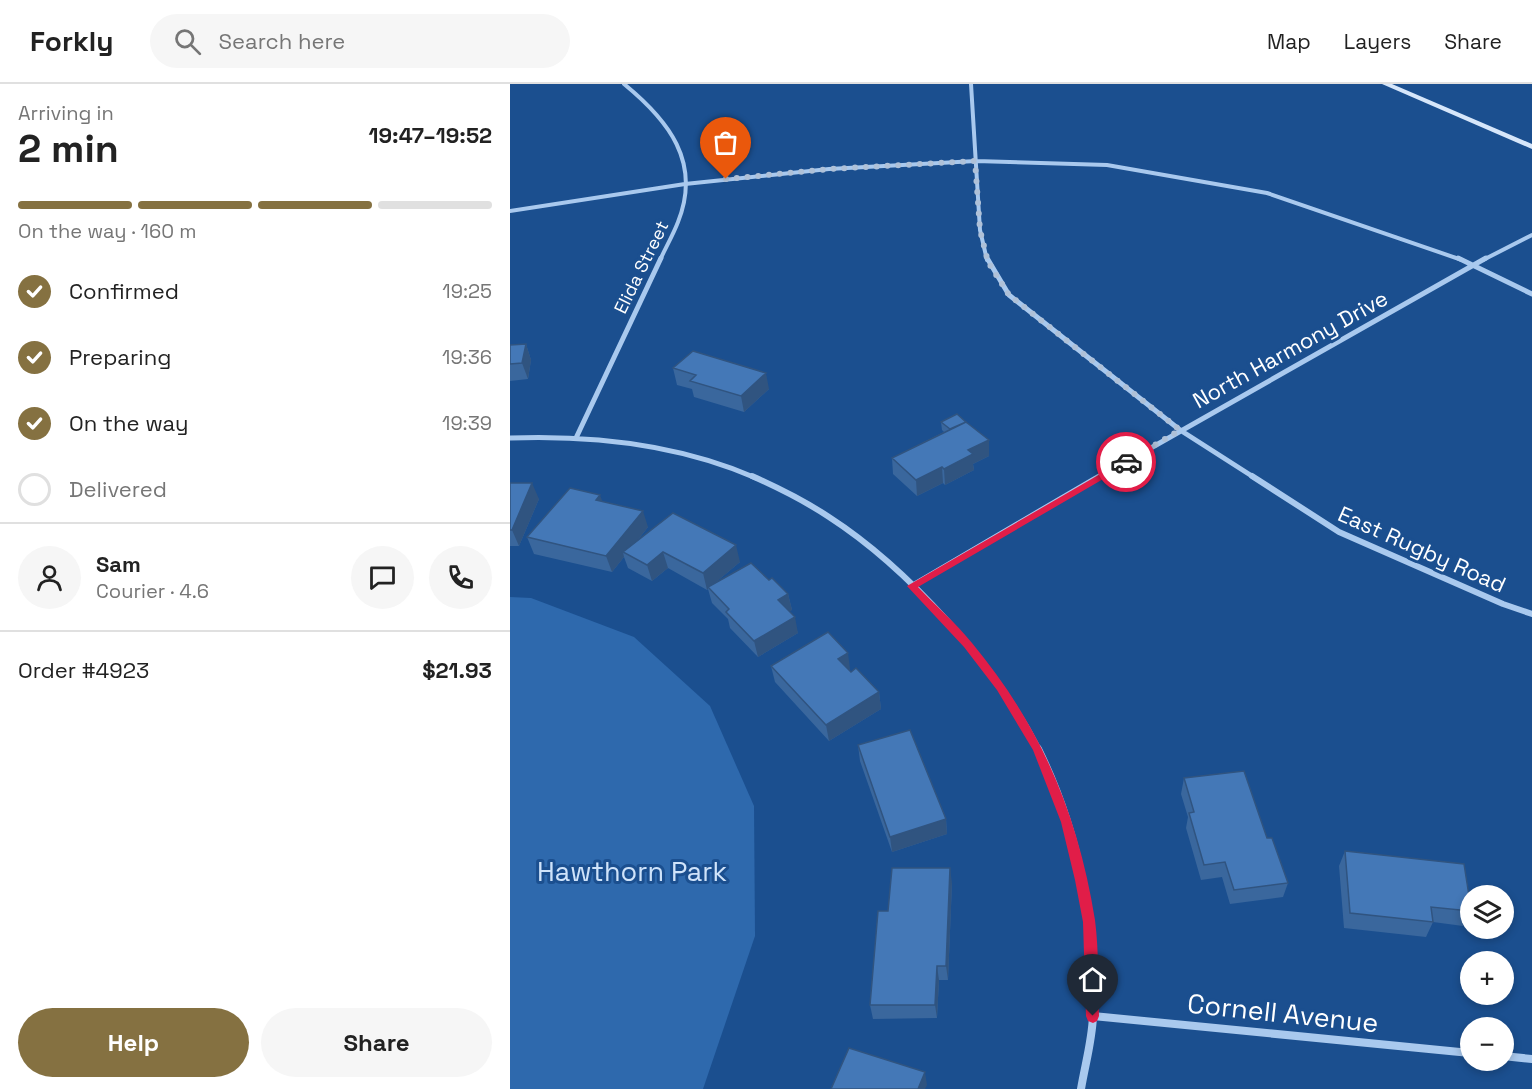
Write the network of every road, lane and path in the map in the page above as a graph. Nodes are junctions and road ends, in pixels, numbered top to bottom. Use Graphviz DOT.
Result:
graph roads {
  1 [pos="624,84"];
  2 [pos="971,84"];
  3 [pos="1386,84"];
  4 [pos="1532,147"];
  5 [pos="975,161"];
  6 [pos="685,183"];
  7 [pos="510,211"];
  8 [pos="1532,235"];
  9 [pos="1474,264"];
  10 [pos="1532,294"];
  11 [pos="1180,430"];
  12 [pos="510,438"];
  13 [pos="576,438"];
  14 [pos="912,586"];
  15 [pos="1532,614"];
  16 [pos="1093,1016"];
  17 [pos="1460,1052"];
  18 [pos="1514,1057"];
  19 [pos="1532,1059"];
  20 [pos="1080,1089"];
  1 -- 6 [label="street, Elida Street"];
  2 -- 5 [label="street, East Rugby Road"];
  3 -- 4 [label="main road"];
  5 -- 6 [label="street"];
  5 -- 9 [label="street"];
  5 -- 11 [label="street, East Rugby Road"];
  6 -- 7 [label="street"];
  6 -- 13 [label="street, Elida Street"];
  8 -- 9 [label="street, North Harmony Drive"];
  9 -- 10 [label="street"];
  9 -- 11 [label="street, North Harmony Drive"];
  11 -- 14 [label="street, North Harmony Drive"];
  11 -- 15 [label="street, East Rugby Road"];
  12 -- 13 [label="street"];
  13 -- 14 [label="street"];
  14 -- 16 [label="street"];
  16 -- 17 [label="street, Cornell Avenue"];
  16 -- 20 [label="street"];
  18 -- 19 [label="street"];
}
